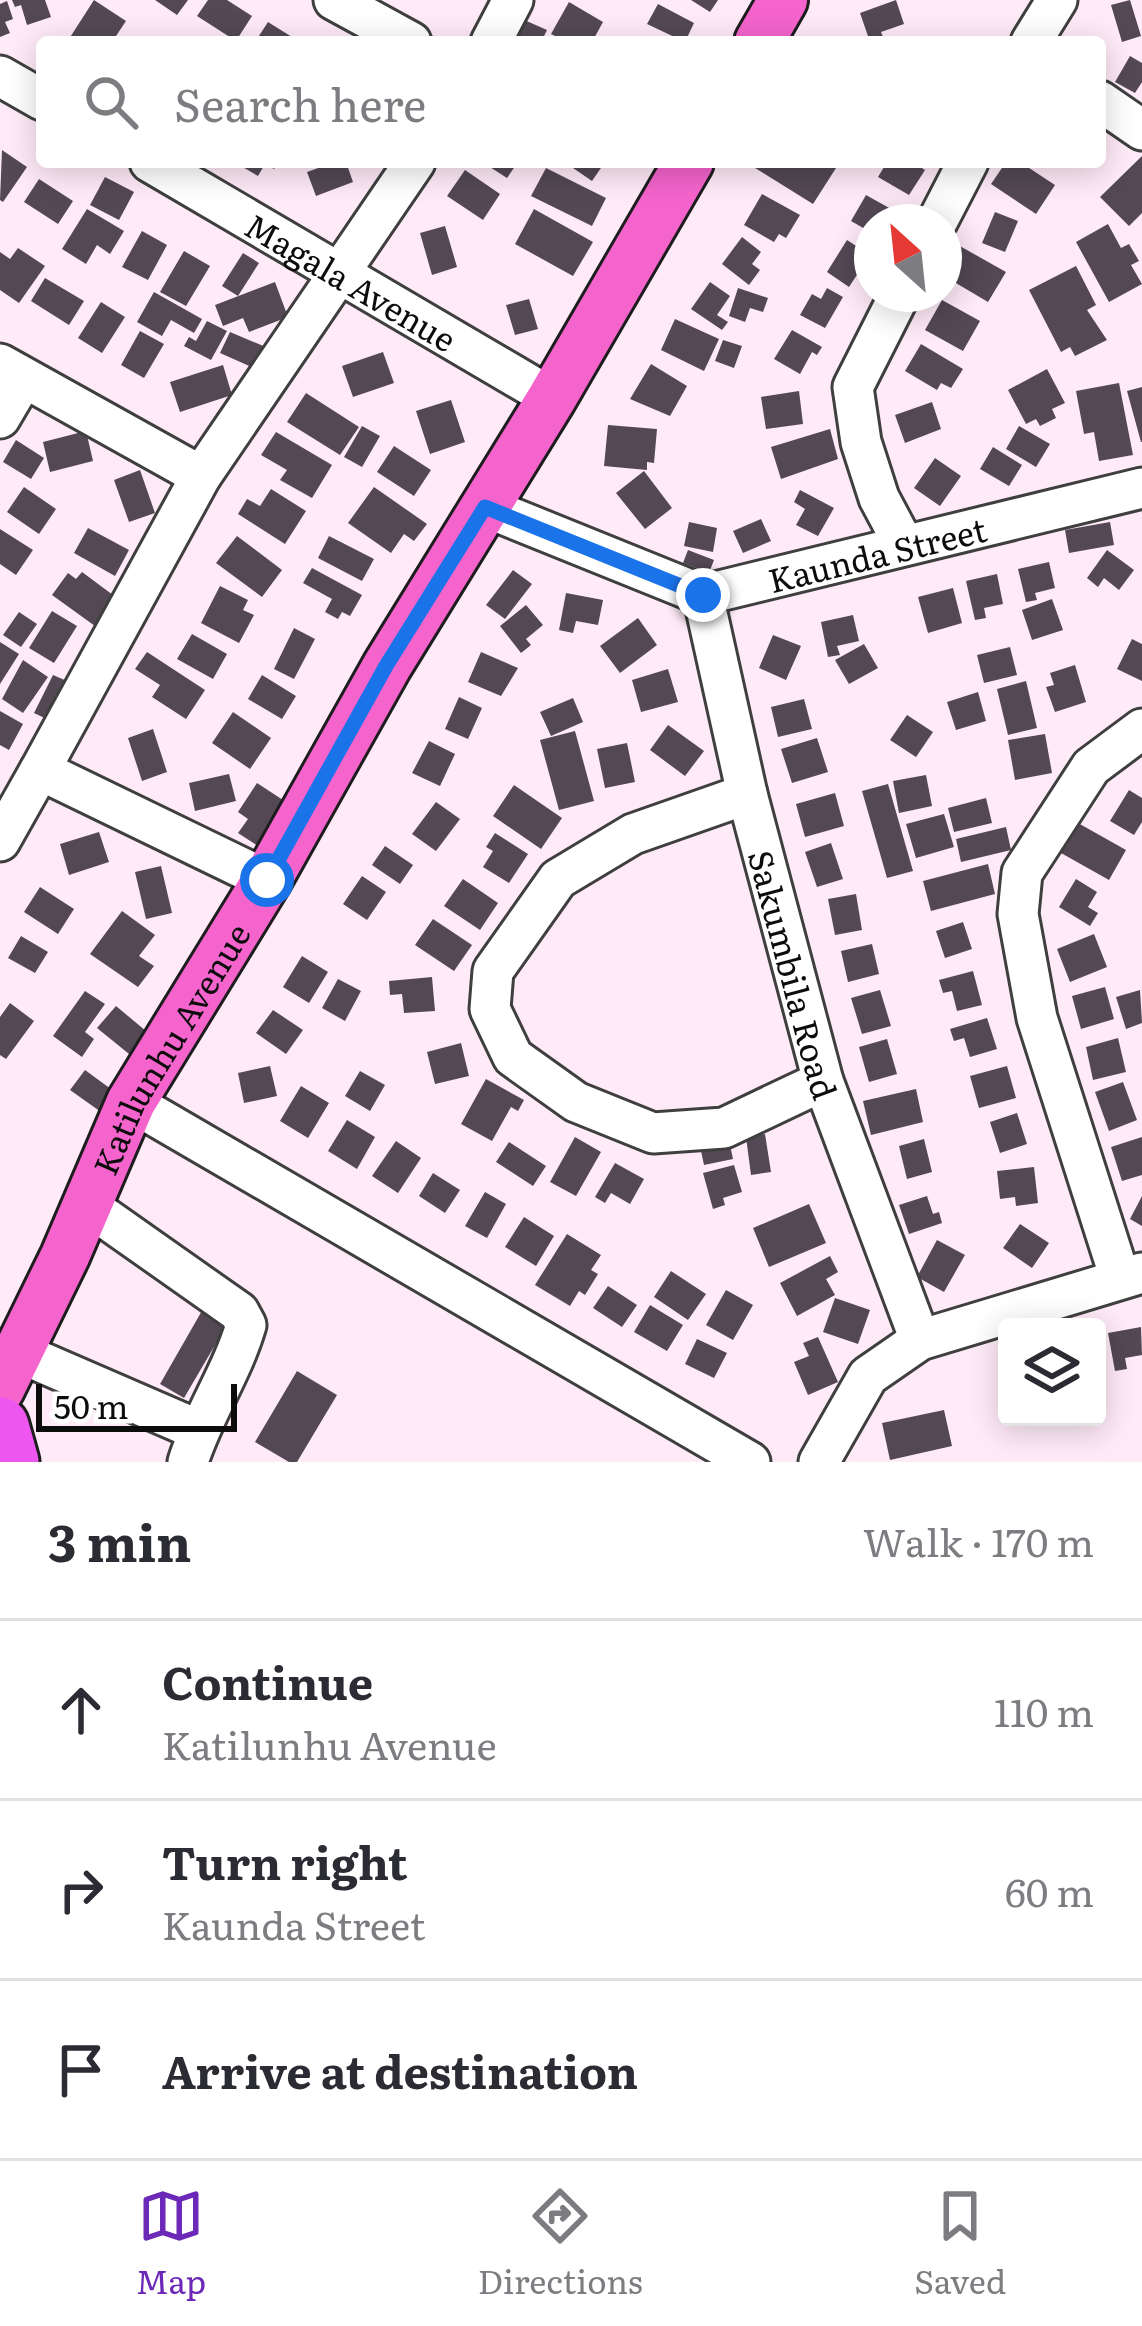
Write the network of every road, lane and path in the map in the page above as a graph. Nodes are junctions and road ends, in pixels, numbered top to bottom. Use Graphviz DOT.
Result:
graph roads {
  1 [pos="334,0"];
  2 [pos="513,0"];
  3 [pos="784,0"];
  4 [pos="1057,0"];
  5 [pos="400,36"];
  6 [pos="494,36"];
  7 [pos="763,36"];
  8 [pos="1035,36"];
  9 [pos="0,76"];
  10 [pos="36,97"];
  11 [pos="1106,105"];
  12 [pos="1142,130"];
  13 [pos="160,168"];
  14 [pos="411,168"];
  15 [pos="686,168"];
  16 [pos="965,168"];
  17 [pos="946,204"];
  18 [pos="341,272"];
  19 [pos="891,312"];
  20 [pos="12,371"];
  21 [pos="552,398"];
  22 [pos="0,418"];
  23 [pos="201,476"];
  24 [pos="1141,494"];
  25 [pos="485,507"];
  26 [pos="904,545"];
  27 [pos="703,595"];
  28 [pos="1142,728"];
  29 [pos="40,770"];
  30 [pos="747,794"];
  31 [pos="0,841"];
  32 [pos="267,880"];
  33 [pos="823,1081"];
  34 [pos="131,1102"];
  35 [pos="87,1205"];
  36 [pos="1131,1275"];
  37 [pos="920,1340"];
  38 [pos="9,1371"];
  39 [pos="0,1426"];
  40 [pos="193,1446"];
  41 [pos="10,1462"];
  42 [pos="749,1462"];
  43 [pos="819,1462"];
  1 -- 5 [label="street"];
  2 -- 6 [label="street"];
  3 -- 7 [label="main road"];
  4 -- 8 [label="street"];
  9 -- 10 [label="street"];
  11 -- 12 [label="street"];
  13 -- 18 [label="street, Magala Avenue"];
  14 -- 18 [label="street"];
  15 -- 21 [label="main road, Katilunhu Avenue"];
  16 -- 17 [label="street"];
  18 -- 21 [label="street, Magala Avenue"];
  18 -- 23 [label="street"];
  19 -- 26 [label="street"];
  20 -- 22 [label="street"];
  20 -- 23 [label="street"];
  21 -- 25 [label="main road, Katilunhu Avenue"];
  23 -- 29 [label="street"];
  24 -- 26 [label="street, Kaunda Street"];
  25 -- 27 [label="street"];
  25 -- 32 [label="main road, Katilunhu Avenue"];
  26 -- 27 [label="street, Kaunda Street"];
  27 -- 30 [label="street, Sakumbila Road"];
  28 -- 36 [label="street"];
  29 -- 31 [label="street"];
  29 -- 32 [label="street"];
  30 -- 33 [label="street, Sakumbila Road"];
  30 -- 33 [label="street"];
  32 -- 34 [label="main road, Katilunhu Avenue"];
  33 -- 37 [label="street, Sakumbila Road"];
  34 -- 35 [label="main road, Katilunhu Avenue"];
  34 -- 42 [label="street"];
  35 -- 38 [label="main road, Katilunhu Avenue"];
  35 -- 40 [label="street"];
  36 -- 37 [label="street"];
  37 -- 43 [label="street"];
  38 -- 40 [label="street"];
  39 -- 41 [label="highway"];
}
